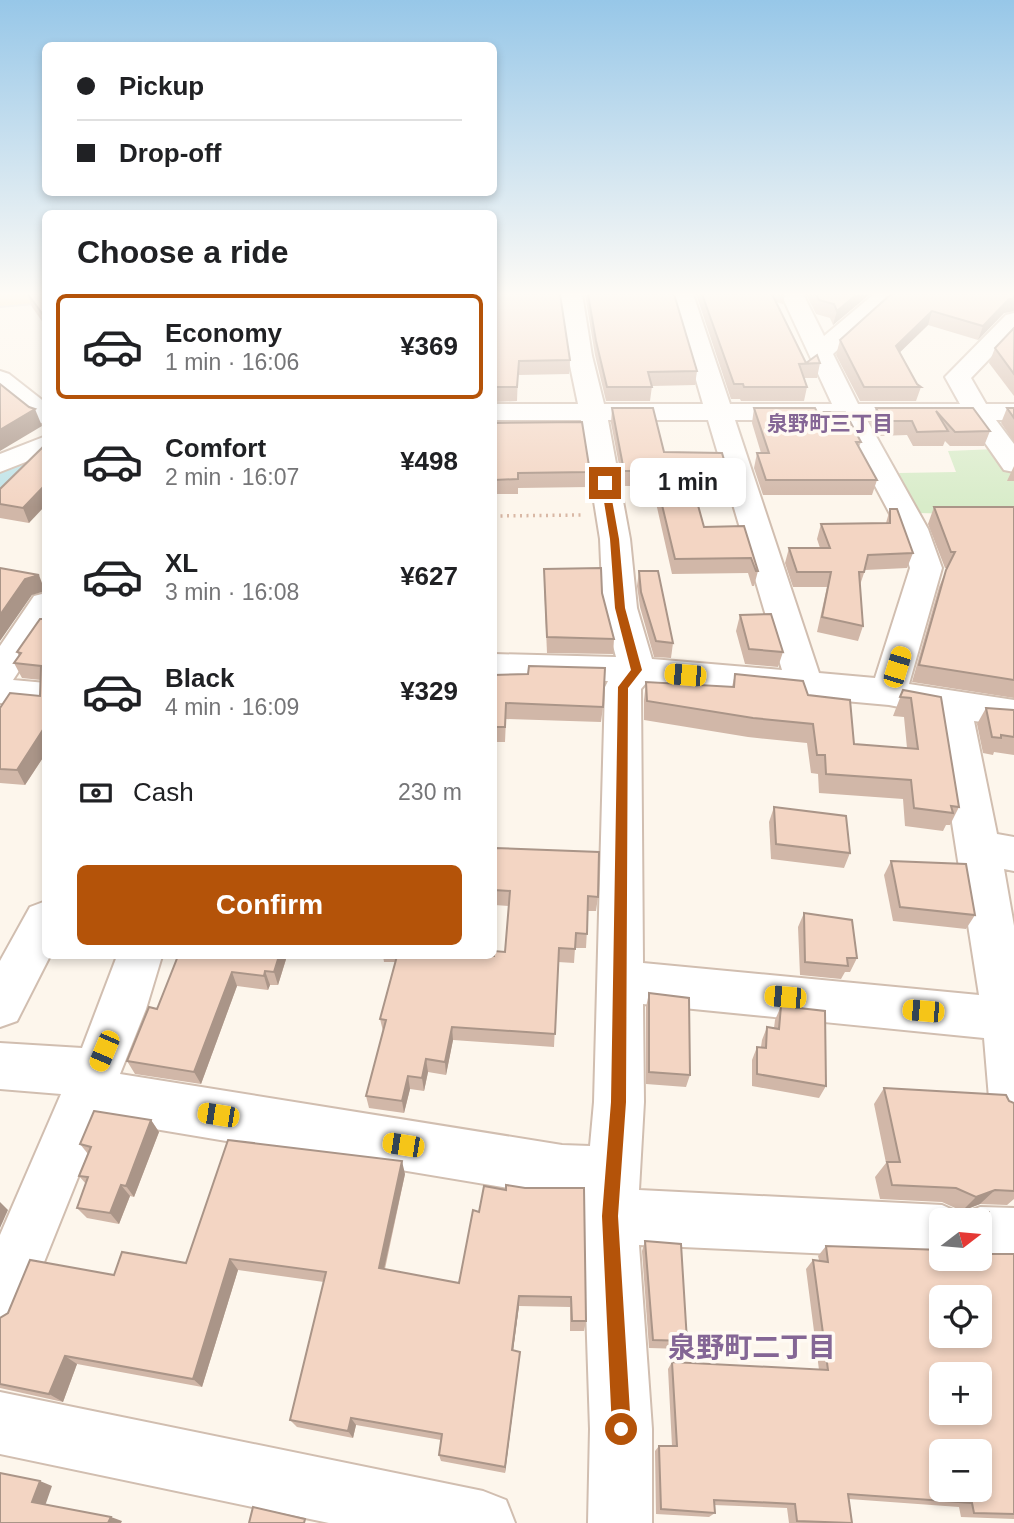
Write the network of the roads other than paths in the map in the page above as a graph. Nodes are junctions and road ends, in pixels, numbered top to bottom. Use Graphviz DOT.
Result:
graph roads {
  1 [pos="582,365"];
  2 [pos="704,365"];
  3 [pos="827,365"];
  4 [pos="970,365"];
  5 [pos="0,379"];
  6 [pos="848,410"];
  7 [pos="719,411"];
  8 [pos="497,412"];
  9 [pos="977,412"];
  10 [pos="1014,412"];
  11 [pos="42,413"];
  12 [pos="593,413"];
  13 [pos="42,446"];
  14 [pos="0,464"];
  15 [pos="1014,464"];
  16 [pos="42,609"];
  17 [pos="497,666"];
  18 [pos="637,670"];
  19 [pos="0,673"];
  20 [pos="805,686"];
  21 [pos="0,689"];
  22 [pos="889,692"];
  23 [pos="42,696"];
  24 [pos="952,705"];
  25 [pos="1014,713"];
  26 [pos="997,851"];
  27 [pos="42,927"];
  28 [pos="138,959"];
  29 [pos="620,981"];
  30 [pos="0,1006"];
  31 [pos="1008,1012"];
  32 [pos="0,1066"];
  33 [pos="90,1083"];
  34 [pos="1014,1098"];
  35 [pos="610,1195"];
  36 [pos="929,1231"];
  37 [pos="992,1234"];
  38 [pos="1014,1235"];
  39 [pos="0,1302"];
  40 [pos="0,1423"];
  41 [pos="483,1523"];
  42 [pos="620,1523"];
  1 -- 12 [label="street"];
  2 -- 7 [label="street"];
  3 -- 6 [label="street"];
  4 -- 9 [label="street"];
  5 -- 11 [label="street"];
  6 -- 7 [label="street"];
  6 -- 9 [label="street"];
  6 -- 22 [label="street"];
  7 -- 12 [label="street"];
  7 -- 20 [label="street"];
  8 -- 12 [label="street"];
  9 -- 10 [label="street"];
  9 -- 15 [label="street"];
  12 -- 18 [label="street"];
  13 -- 14 [label="street"];
  16 -- 19 [label="street"];
  17 -- 18 [label="street"];
  18 -- 20 [label="street"];
  18 -- 29 [label="street"];
  20 -- 22 [label="street"];
  21 -- 23 [label="street"];
  22 -- 24 [label="street"];
  24 -- 25 [label="street"];
  24 -- 26 [label="street"];
  26 -- 31 [label="street"];
  27 -- 30 [label="street"];
  28 -- 33 [label="street"];
  29 -- 31 [label="street"];
  29 -- 35 [label="street"];
  31 -- 34 [label="street"];
  32 -- 33 [label="street"];
  33 -- 35 [label="street"];
  33 -- 39 [label="street"];
  35 -- 36 [label="street"];
  35 -- 42 [label="street"];
  37 -- 38 [label="street"];
  40 -- 41 [label="street"];
}
